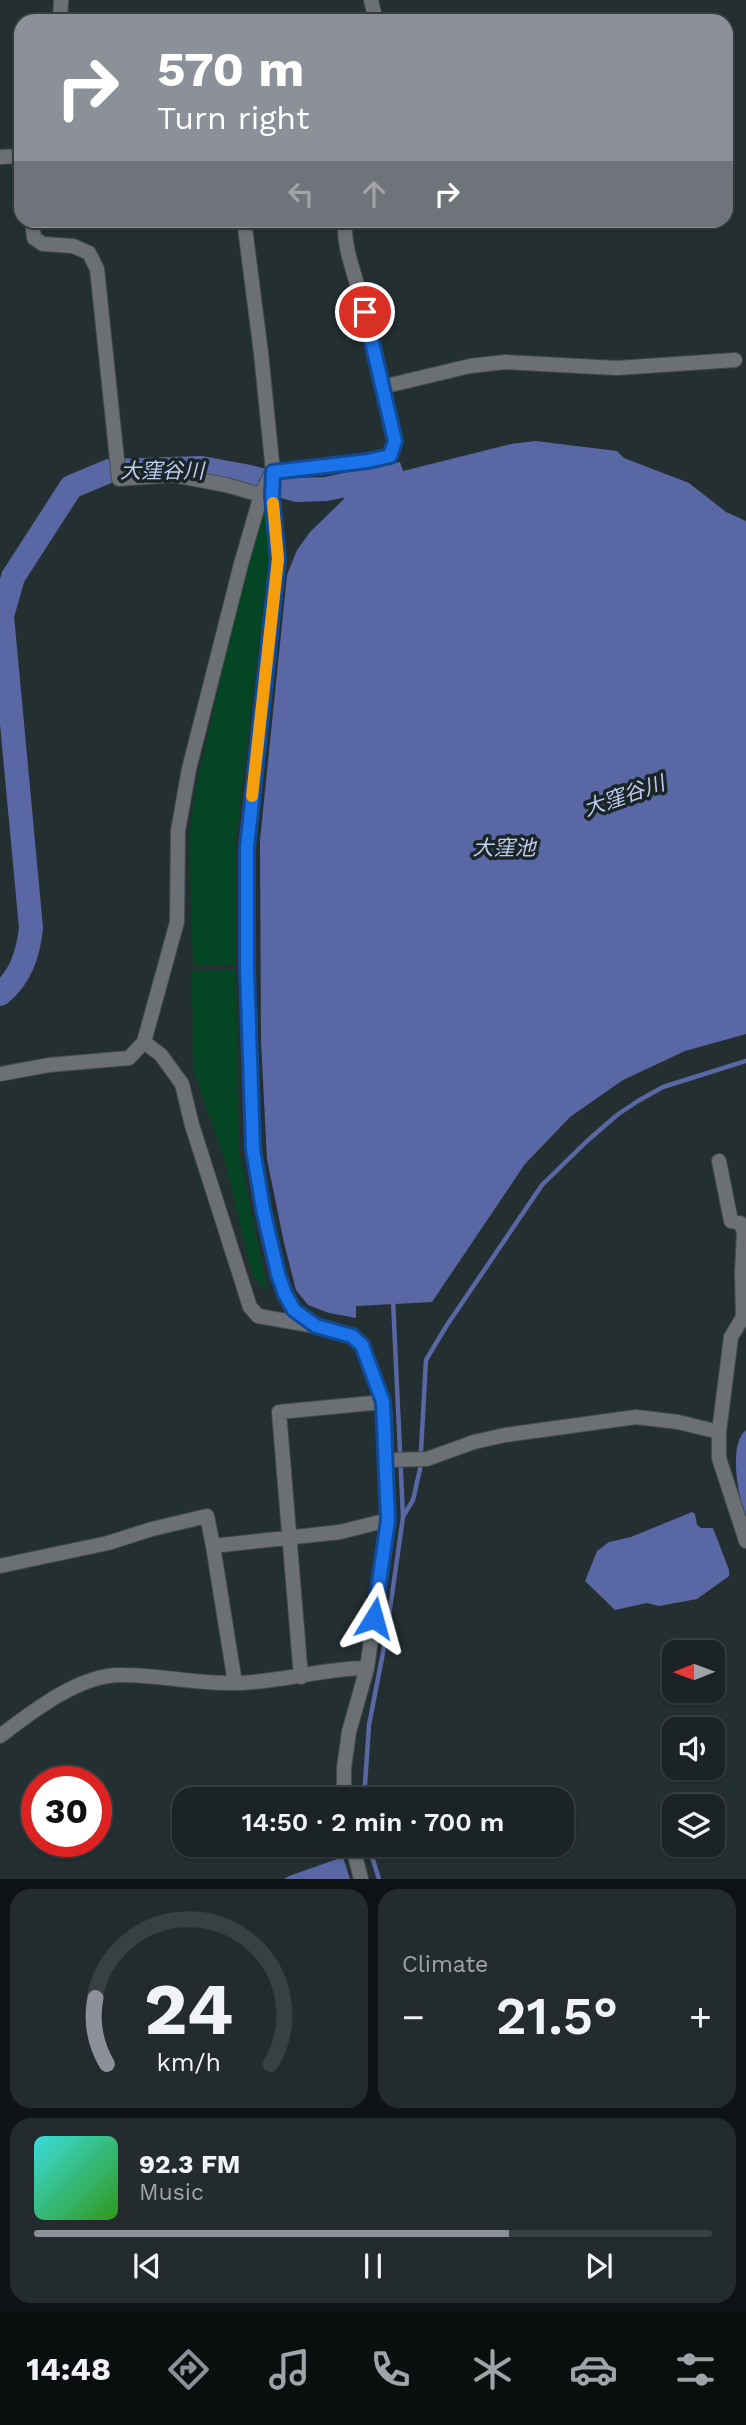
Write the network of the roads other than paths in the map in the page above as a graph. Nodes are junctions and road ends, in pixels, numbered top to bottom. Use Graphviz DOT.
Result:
graph roads {
  1 [pos="33,228"];
  2 [pos="245,228"];
  3 [pos="344,228"];
  4 [pos="735,360"];
  5 [pos="383,387"];
  6 [pos="269,482"];
  7 [pos="144,1042"];
  8 [pos="0,1074"];
  9 [pos="719,1161"];
  10 [pos="744,1314"];
  11 [pos="316,1326"];
  12 [pos="383,1402"];
  13 [pos="719,1432"];
  14 [pos="390,1460"];
  15 [pos="388,1520"];
  16 [pos="289,1537"];
  17 [pos="746,1541"];
  18 [pos="213,1546"];
  19 [pos="0,1566"];
  20 [pos="367,1668"];
  21 [pos="301,1677"];
  22 [pos="235,1683"];
  23 [pos="0,1736"];
  24 [pos="344,1787"];
  25 [pos="356,1857"];
  26 [pos="362,1879"];
  1 -- 6 [label="street"];
  2 -- 6 [label="street"];
  3 -- 5 [label="street"];
  4 -- 5 [label="street"];
  5 -- 6 [label="street"];
  6 -- 7 [label="street"];
  6 -- 11 [label="street"];
  7 -- 8 [label="street"];
  7 -- 11 [label="street"];
  9 -- 10 [label="street"];
  10 -- 13 [label="street"];
  11 -- 12 [label="street"];
  12 -- 14 [label="street"];
  12 -- 16 [label="street"];
  13 -- 14 [label="street"];
  13 -- 17 [label="street"];
  14 -- 15 [label="street"];
  15 -- 16 [label="street"];
  15 -- 20 [label="street"];
  16 -- 18 [label="street"];
  16 -- 21 [label="street"];
  18 -- 19 [label="street"];
  18 -- 22 [label="street"];
  20 -- 21 [label="street"];
  20 -- 24 [label="street"];
  21 -- 22 [label="street"];
  22 -- 23 [label="street"];
  25 -- 26 [label="street"];
}
